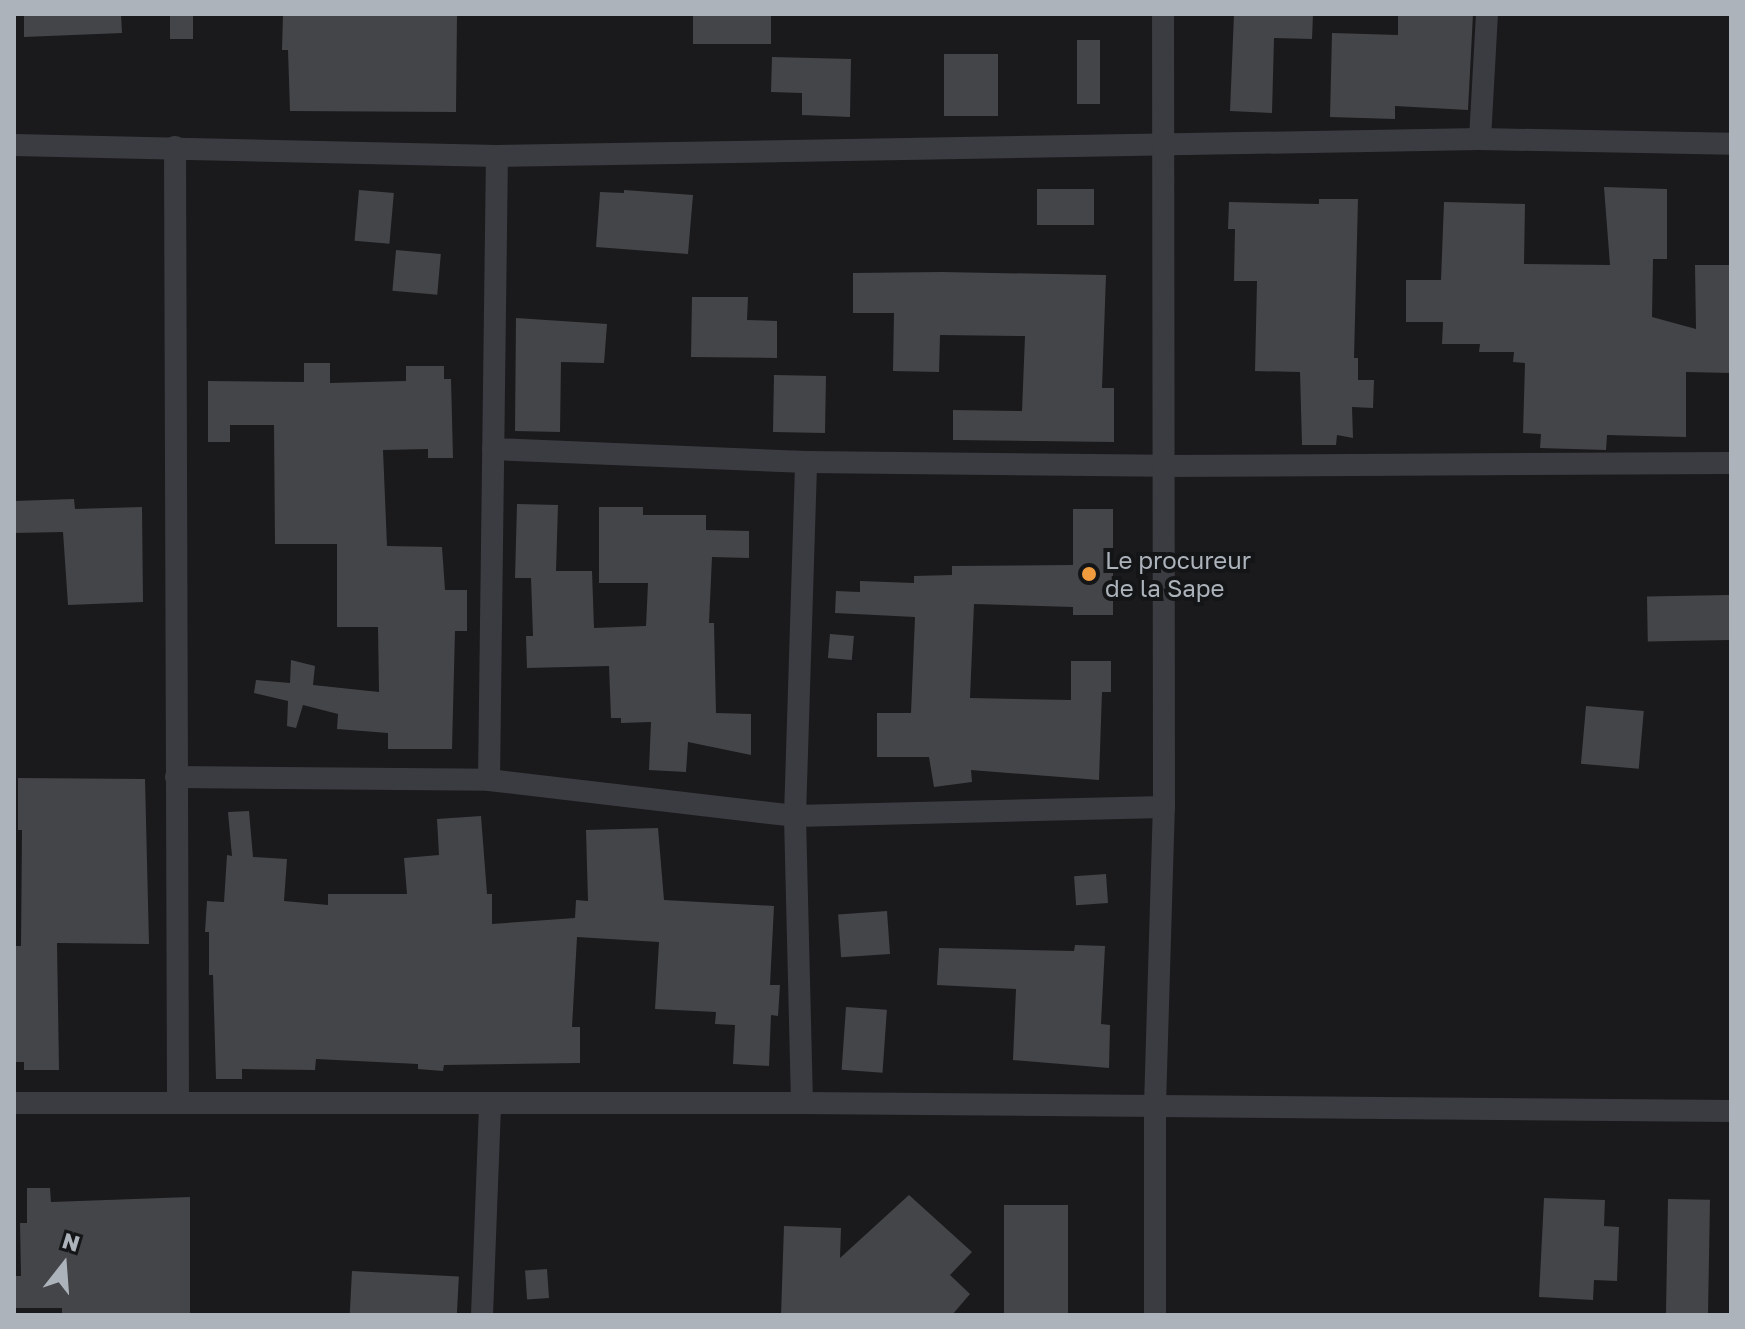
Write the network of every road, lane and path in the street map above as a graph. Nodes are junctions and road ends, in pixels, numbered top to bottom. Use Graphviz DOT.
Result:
graph roads {
  1 [pos="1163,14"];
  2 [pos="1487,14"];
  3 [pos="1480,139"];
  4 [pos="1731,144"];
  5 [pos="14,145"];
  6 [pos="1163,146"];
  7 [pos="175,147"];
  8 [pos="497,156"];
  9 [pos="493,449"];
  10 [pos="806,462"];
  11 [pos="1731,463"];
  12 [pos="1163,466"];
  13 [pos="176,777"];
  14 [pos="489,780"];
  15 [pos="1164,807"];
  16 [pos="795,816"];
  17 [pos="14,1103"];
  18 [pos="178,1103"];
  19 [pos="802,1103"];
  20 [pos="490,1105"];
  21 [pos="1155,1106"];
  22 [pos="1731,1111"];
  23 [pos="482,1315"];
  24 [pos="1155,1315"];
  1 -- 6 [label="street"];
  2 -- 3 [label="street"];
  3 -- 4 [label="street"];
  3 -- 6 [label="street"];
  5 -- 7 [label="street"];
  6 -- 8 [label="street"];
  6 -- 12 [label="street"];
  7 -- 8 [label="street"];
  7 -- 13 [label="street"];
  8 -- 9 [label="street"];
  9 -- 10 [label="street"];
  9 -- 14 [label="street"];
  10 -- 12 [label="street"];
  10 -- 16 [label="street"];
  11 -- 12 [label="street"];
  12 -- 15 [label="street"];
  13 -- 14 [label="street"];
  13 -- 18 [label="street"];
  14 -- 16 [label="street"];
  15 -- 16 [label="street"];
  15 -- 21 [label="street"];
  16 -- 19 [label="street"];
  17 -- 18 [label="street"];
  18 -- 20 [label="street"];
  19 -- 20 [label="street"];
  19 -- 21 [label="street"];
  20 -- 23 [label="street"];
  21 -- 22 [label="street"];
  21 -- 24 [label="street"];
}
